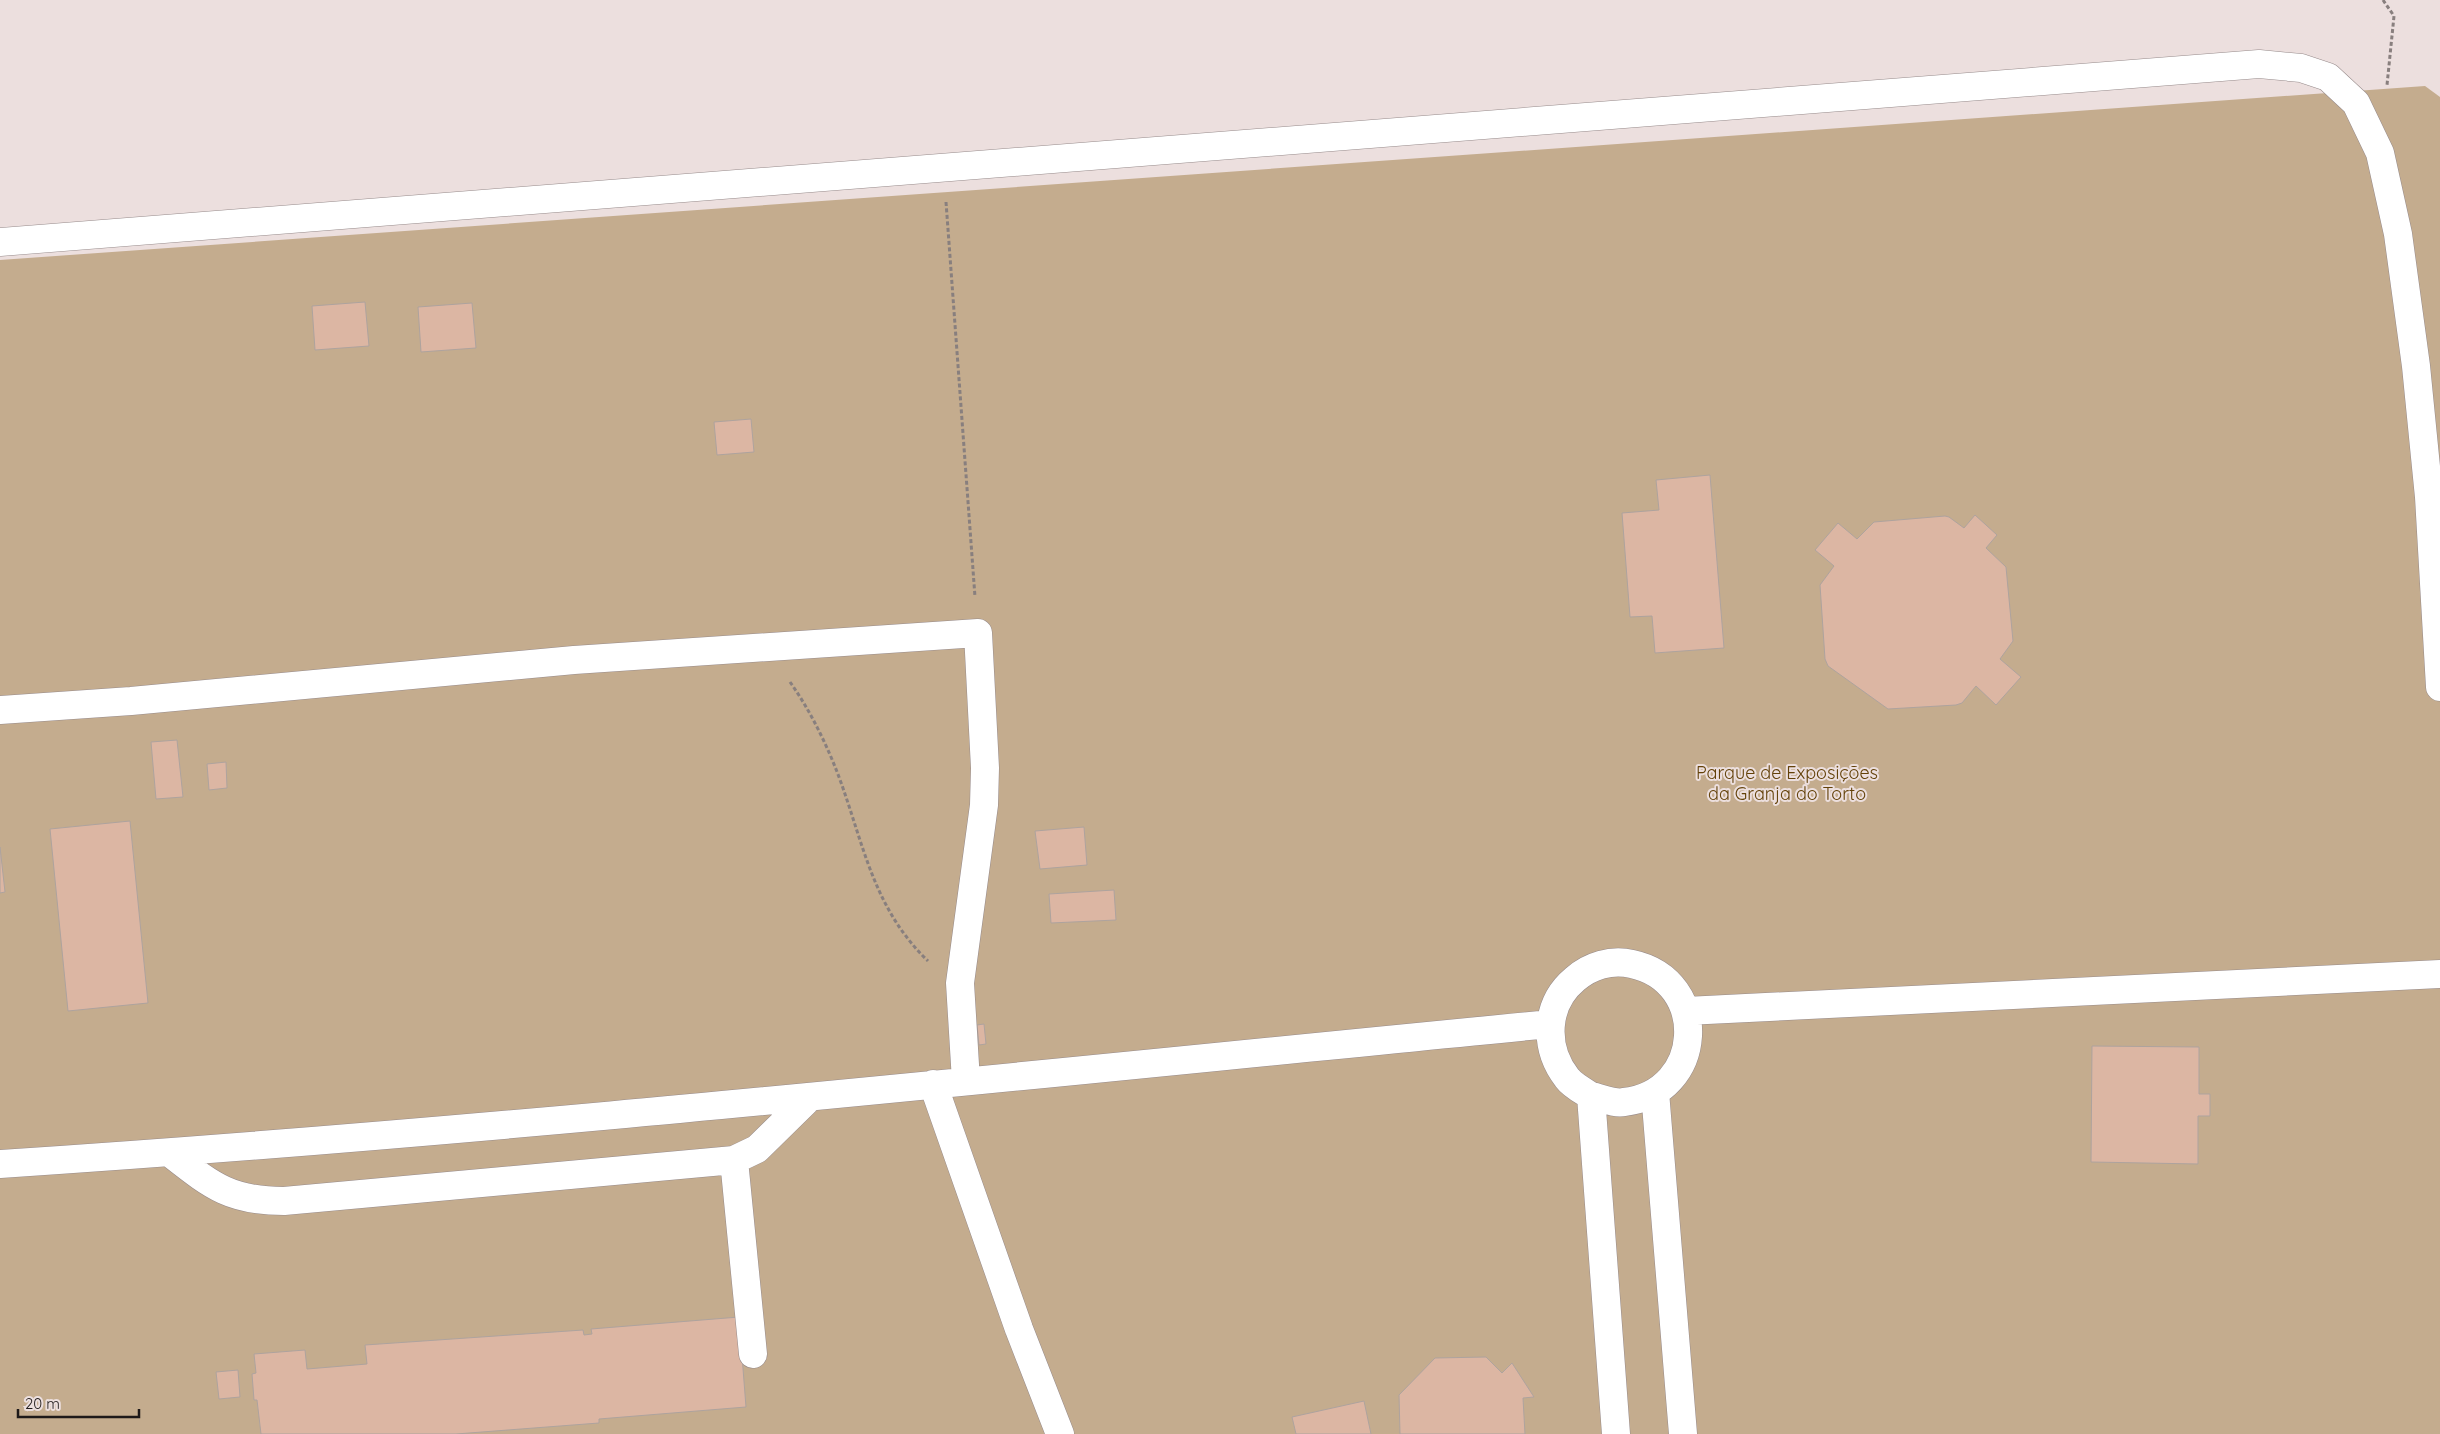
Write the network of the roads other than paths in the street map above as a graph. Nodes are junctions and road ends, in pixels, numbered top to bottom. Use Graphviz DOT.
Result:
graph roads {
  1 [pos="0,242"];
  2 [pos="2440,687"];
  3 [pos="0,710"];
  4 [pos="2440,974"];
  5 [pos="1686,1011"];
  6 [pos="1550,1024"];
  7 [pos="966,1081"];
  8 [pos="932,1084"];
  9 [pos="1655,1092"];
  10 [pos="1591,1096"];
  11 [pos="810,1097"];
  12 [pos="170,1153"];
  13 [pos="734,1160"];
  14 [pos="0,1164"];
  15 [pos="753,1354"];
  16 [pos="1060,1434"];
  17 [pos="1616,1434"];
  18 [pos="1683,1434"];
  1 -- 2 [label="lane"];
  3 -- 7 [label="lane"];
  4 -- 5 [label="lane"];
  5 -- 6 [label="lane"];
  5 -- 9 [label="lane"];
  6 -- 7 [label="lane"];
  6 -- 10 [label="lane"];
  7 -- 8 [label="lane"];
  8 -- 11 [label="lane"];
  8 -- 16 [label="lane"];
  9 -- 10 [label="lane"];
  9 -- 18 [label="lane"];
  10 -- 17 [label="lane"];
  11 -- 12 [label="lane"];
  11 -- 13 [label="lane"];
  12 -- 13 [label="lane"];
  12 -- 14 [label="lane"];
  13 -- 15 [label="lane"];
}
